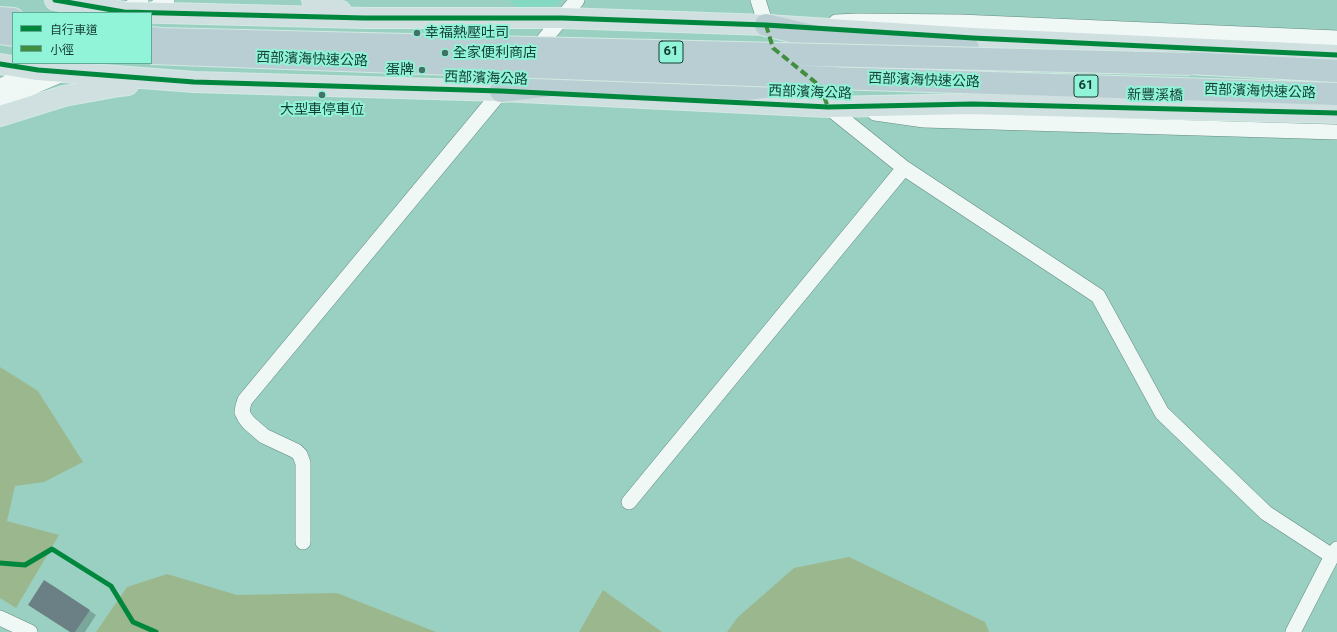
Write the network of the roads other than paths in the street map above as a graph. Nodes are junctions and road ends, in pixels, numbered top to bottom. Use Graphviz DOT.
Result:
graph roads {
  1 [pos="55,0"];
  2 [pos="167,0"];
  3 [pos="312,0"];
  4 [pos="577,0"];
  5 [pos="758,0"];
  6 [pos="145,8"];
  7 [pos="123,12"];
  8 [pos="0,18"];
  9 [pos="364,18"];
  10 [pos="562,18"];
  11 [pos="12,19"];
  12 [pos="766,25"];
  13 [pos="0,34"];
  14 [pos="12,35"];
  15 [pos="152,38"];
  16 [pos="1337,38"];
  17 [pos="152,54"];
  18 [pos="1337,55"];
  19 [pos="0,64"];
  20 [pos="1190,64"];
  21 [pos="43,67"];
  22 [pos="73,68"];
  23 [pos="1337,71"];
  24 [pos="835,78"];
  25 [pos="194,82"];
  26 [pos="0,86"];
  27 [pos="501,91"];
  28 [pos="1337,94"];
  29 [pos="0,101"];
  30 [pos="973,104"];
  31 [pos="828,106"];
  32 [pos="1337,113"];
  33 [pos="0,116"];
  34 [pos="1337,132"];
  35 [pos="904,168"];
  36 [pos="629,502"];
  37 [pos="303,542"];
  38 [pos="1335,553"];
  39 [pos="0,618"];
  40 [pos="30,632"];
  41 [pos="1293,632"];
  1 -- 7 [label="main road, 61"];
  2 -- 6 [label="street"];
  3 -- 9 [label="main road"];
  4 -- 10 [label="street"];
  5 -- 12 [label="street"];
  6 -- 7 [label="main road, 61"];
  6 -- 9 [label="main road, 61"];
  8 -- 11 [label="highway"];
  9 -- 10 [label="main road, 61"];
  10 -- 12 [label="main road, 61"];
  10 -- 27 [label="street"];
  12 -- 16 [label="street"];
  12 -- 18 [label="main road, 61"];
  12 -- 20 [label="highway, bridge"];
  13 -- 14 [label="highway"];
  15 -- 20 [label="highway, 西部濱海快速公路 / 61, bridge"];
  17 -- 24 [label="highway, 西部濱海快速公路 / 61, bridge"];
  19 -- 21 [label="main road, 西部濱海公路 / 61"];
  20 -- 23 [label="highway, 西部濱海快速公路 / 61"];
  21 -- 22 [label="main road, 西部濱海公路 / 61"];
  21 -- 26 [label="street"];
  22 -- 25 [label="main road, 西部濱海公路 / 61"];
  22 -- 29 [label="street"];
  24 -- 27 [label="highway, bridge"];
  24 -- 28 [label="highway, 西部濱海快速公路 / 61"];
  25 -- 27 [label="main road, 西部濱海公路 / 61"];
  25 -- 33 [label="main road"];
  27 -- 31 [label="main road, 西部濱海公路 / 61"];
  27 -- 37 [label="street"];
  30 -- 31 [label="main road, 西部濱海公路 / 61"];
  30 -- 32 [label="main road, 新豐溪橋 / 61"];
  31 -- 34 [label="street"];
  31 -- 35 [label="street"];
  35 -- 36 [label="street"];
  35 -- 38 [label="street"];
  38 -- 41 [label="street"];
  39 -- 40 [label="street"];
}
